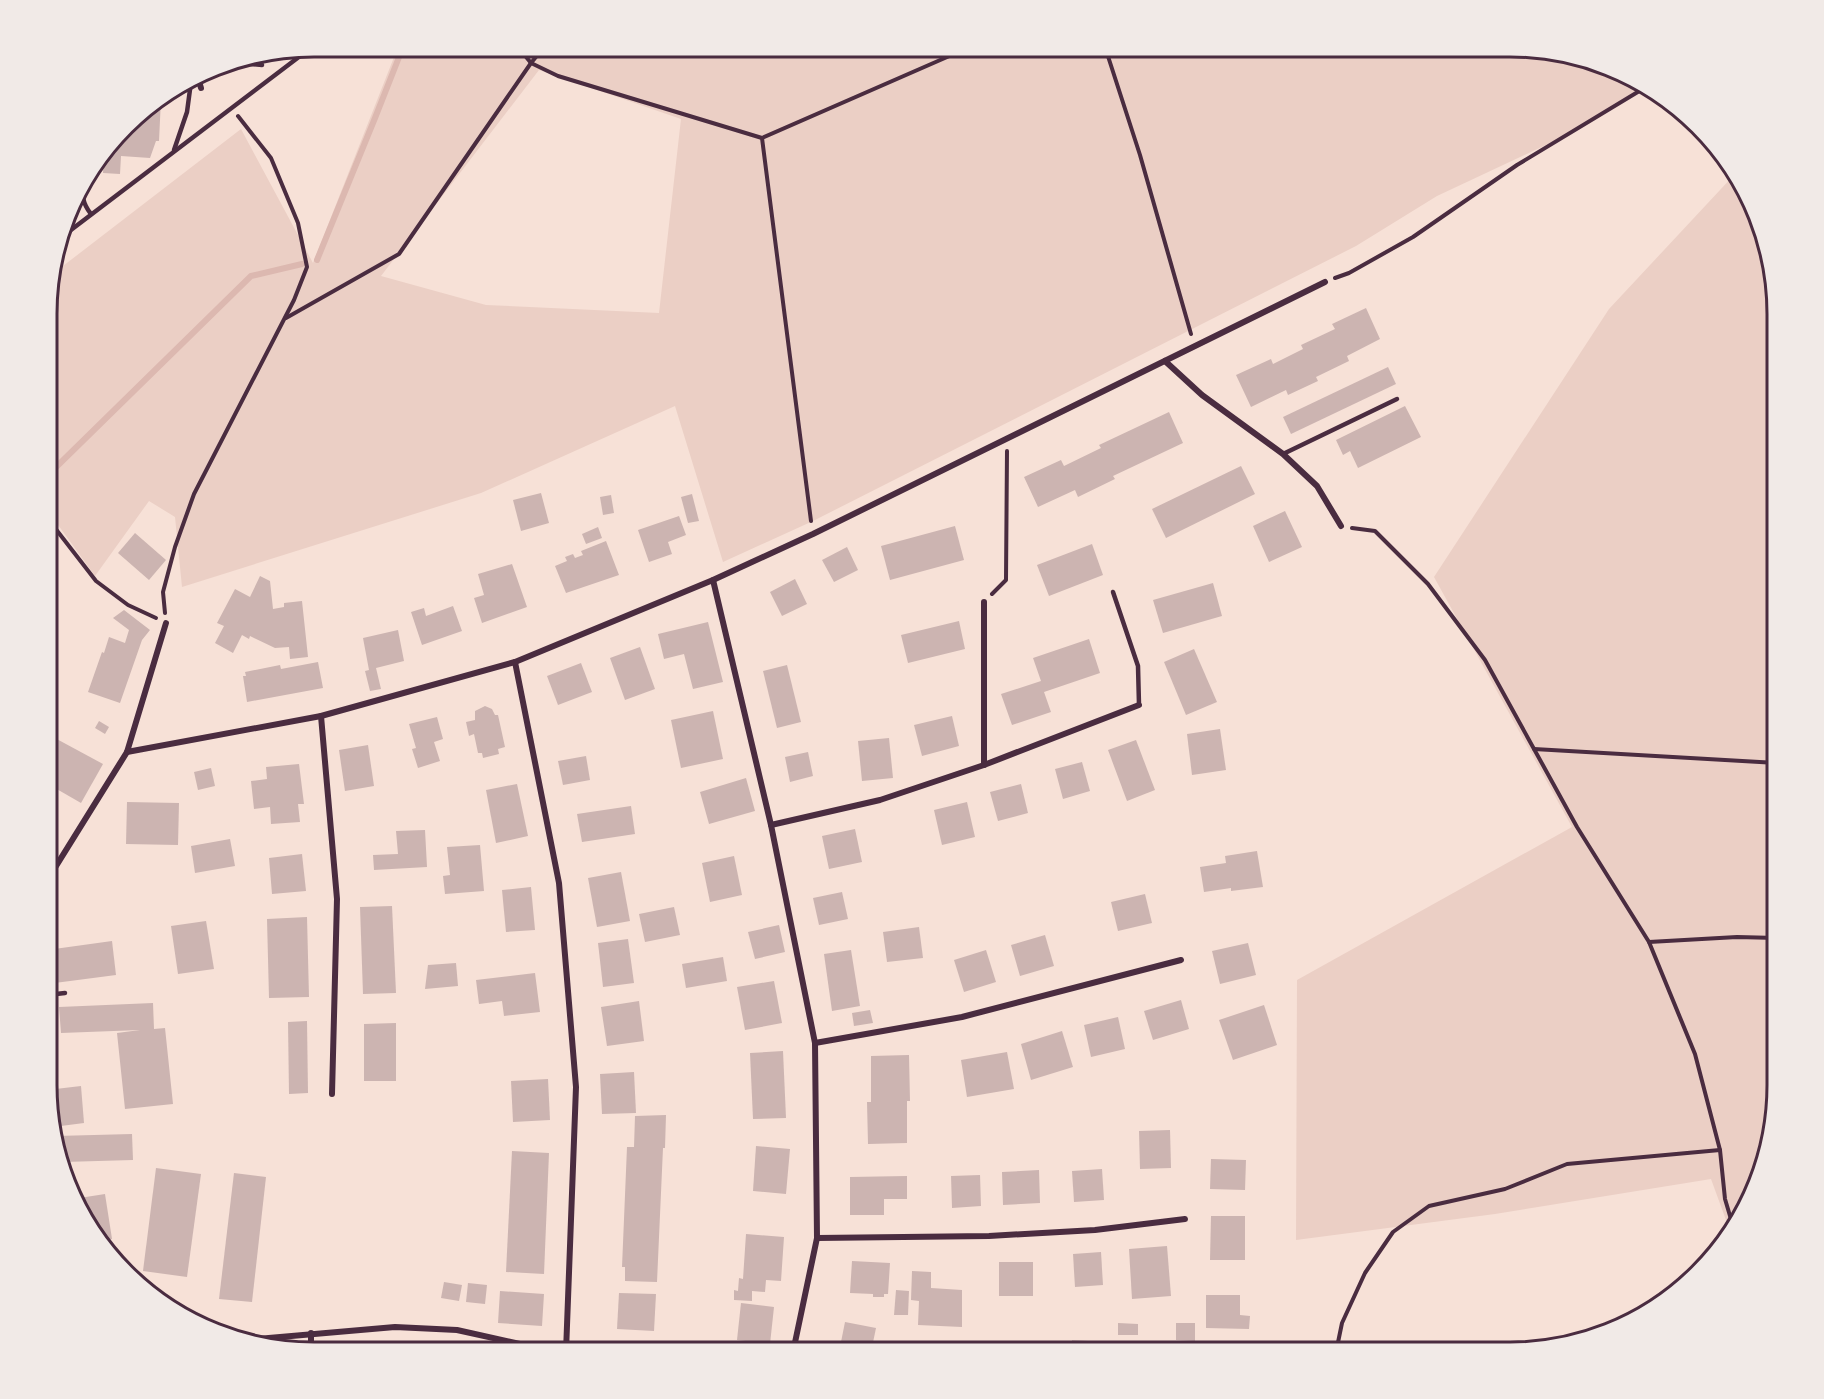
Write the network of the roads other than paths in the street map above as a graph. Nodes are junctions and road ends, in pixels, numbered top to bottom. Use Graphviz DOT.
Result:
graph roads {
  1 [pos="298,58"];
  2 [pos="254,64"];
  3 [pos="262,65"];
  4 [pos="200,84"];
  5 [pos="201,88"];
  6 [pos="190,89"];
  7 [pos="173,152"];
  8 [pos="83,202"];
  9 [pos="91,213"];
  10 [pos="72,229"];
  11 [pos="1325,282"];
  12 [pos="1165,361"];
  13 [pos="1396,399"];
  14 [pos="1283,454"];
  15 [pos="1341,526"];
  16 [pos="713,580"];
  17 [pos="1113,592"];
  18 [pos="984,602"];
  19 [pos="166,623"];
  20 [pos="515,662"];
  21 [pos="1139,705"];
  22 [pos="321,716"];
  23 [pos="127,752"];
  24 [pos="984,765"];
  25 [pos="771,825"];
  26 [pos="57,865"];
  27 [pos="1181,960"];
  28 [pos="65,993"];
  29 [pos="57,994"];
  30 [pos="815,1043"];
  31 [pos="332,1094"];
  32 [pos="1185,1219"];
  33 [pos="817,1238"];
  34 [pos="311,1333"];
  35 [pos="268,1338"];
  36 [pos="311,1342"];
  37 [pos="511,1342"];
  38 [pos="566,1342"];
  39 [pos="795,1342"];
  1 -- 7 [label="lane"];
  2 -- 3 [label="lane"];
  4 -- 5 [label="street"];
  6 -- 7 [label="lane"];
  7 -- 9 [label="lane"];
  8 -- 9 [label="lane"];
  9 -- 10 [label="lane"];
  11 -- 12 [label="street"];
  12 -- 14 [label="street"];
  12 -- 16 [label="street"];
  13 -- 14 [label="lane"];
  14 -- 15 [label="street"];
  16 -- 20 [label="street"];
  16 -- 25 [label="street"];
  17 -- 21 [label="lane"];
  18 -- 24 [label="street"];
  19 -- 23 [label="street"];
  20 -- 22 [label="street"];
  20 -- 38 [label="street"];
  21 -- 24 [label="street"];
  22 -- 23 [label="street"];
  22 -- 31 [label="street"];
  23 -- 26 [label="street"];
  24 -- 25 [label="street"];
  25 -- 30 [label="street"];
  27 -- 30 [label="street"];
  28 -- 29 [label="lane"];
  30 -- 33 [label="street"];
  32 -- 33 [label="street"];
  33 -- 39 [label="street"];
  34 -- 35 [label="street"];
  34 -- 36 [label="street"];
  34 -- 37 [label="street"];
}
